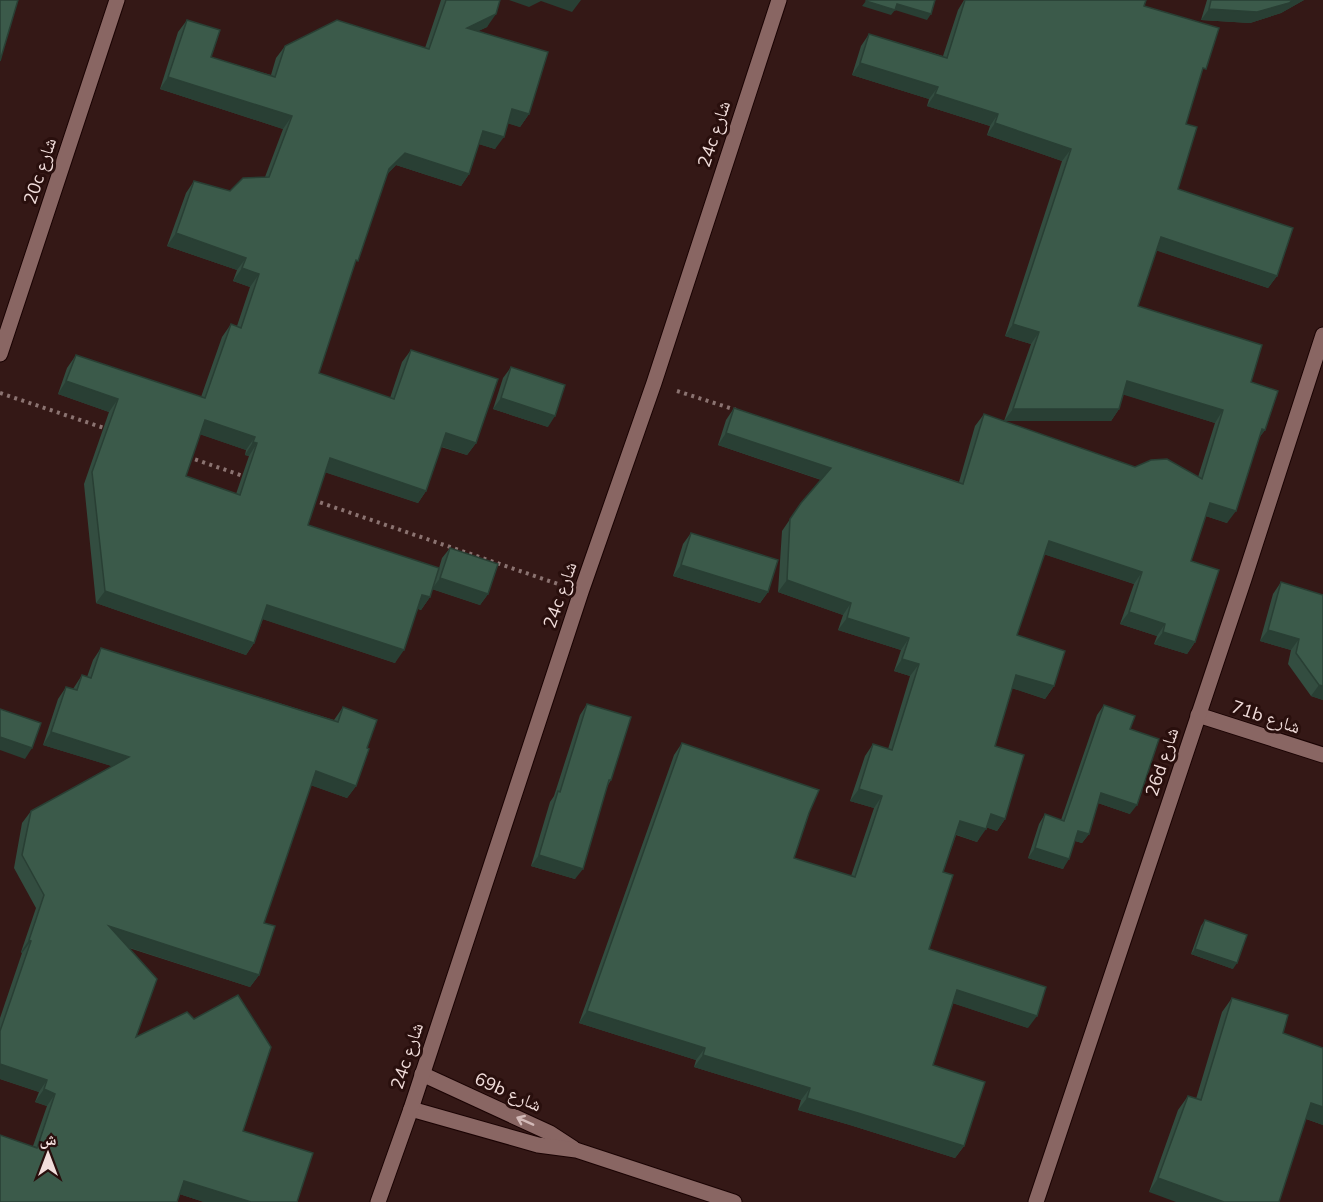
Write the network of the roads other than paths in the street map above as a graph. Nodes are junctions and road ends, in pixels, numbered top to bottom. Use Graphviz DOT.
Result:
graph roads {
  1 [pos="117,0"];
  2 [pos="779,0"];
  3 [pos="1323,335"];
  4 [pos="0,354"];
  5 [pos="1198,716"];
  6 [pos="1323,756"];
  7 [pos="422,1074"];
  8 [pos="411,1109"];
  9 [pos="576,1150"];
  10 [pos="378,1202"];
  11 [pos="734,1202"];
  12 [pos="1036,1202"];
  1 -- 4 [label="street, 20c شارع"];
  2 -- 7 [label="street, 24c شارع"];
  3 -- 5 [label="street, 26d شارع"];
  5 -- 6 [label="street, 71b شارع"];
  5 -- 12 [label="street, 26d شارع"];
  7 -- 8 [label="street, 24c شارع"];
  9 -- 7 [label="street, 69b شارع, one-way"];
  8 -- 9 [label="street, 69b شارع"];
  8 -- 10 [label="street, 24c شارع"];
  9 -- 11 [label="street, 69b شارع"];
}
